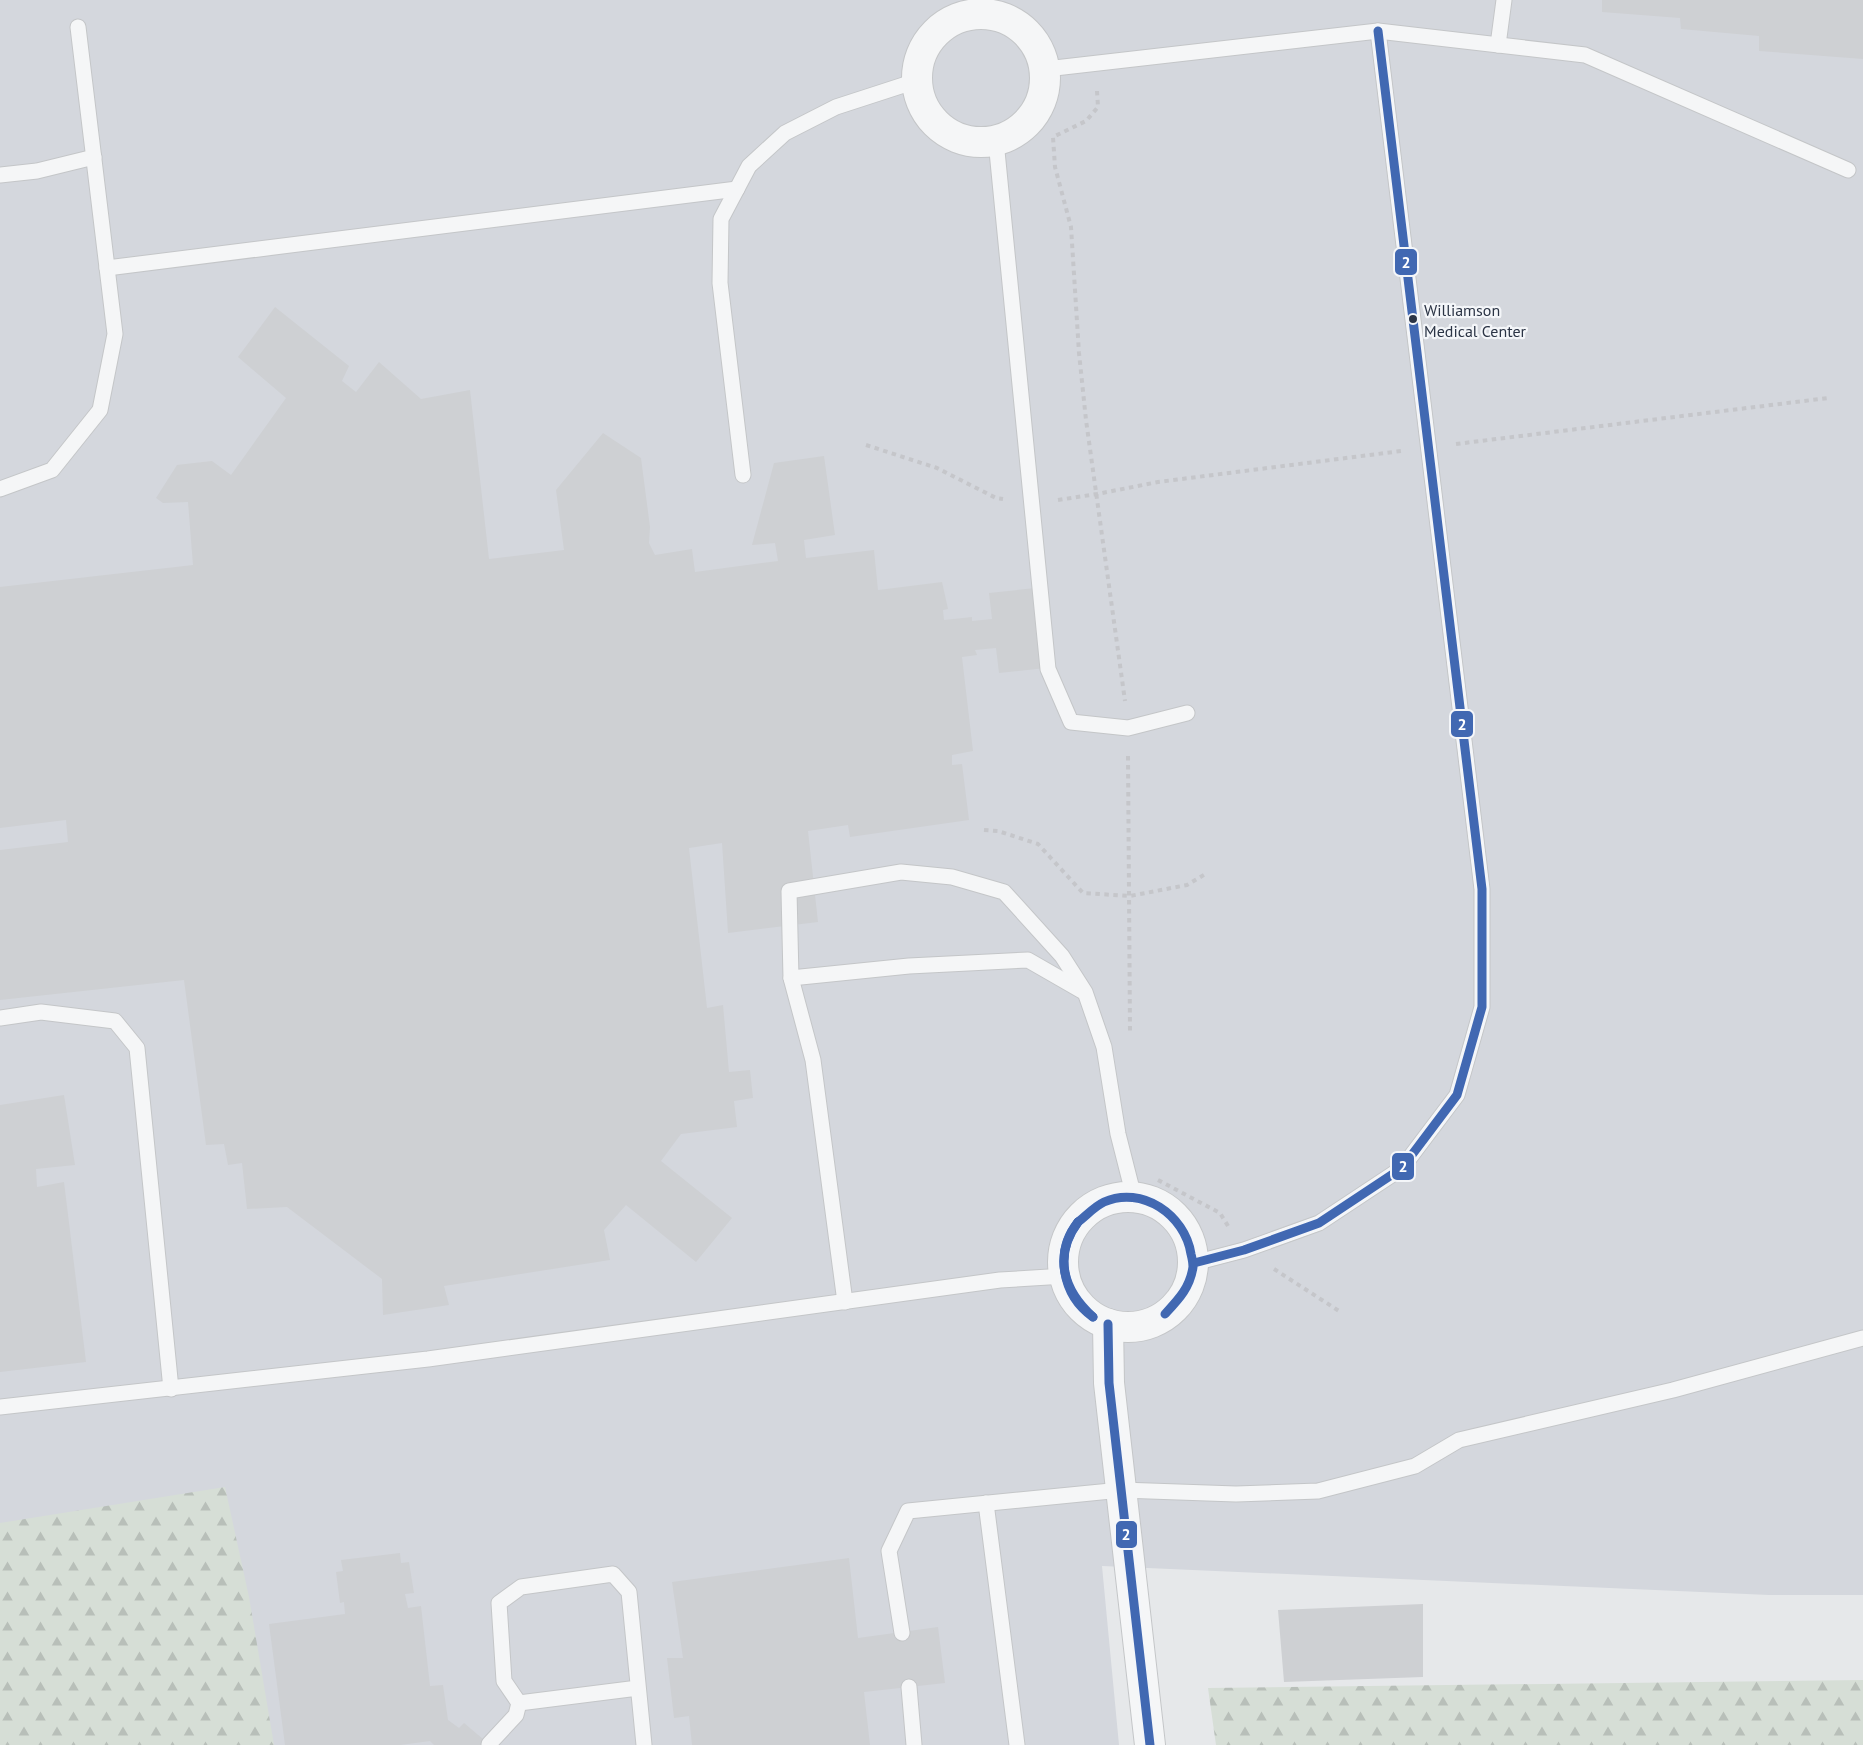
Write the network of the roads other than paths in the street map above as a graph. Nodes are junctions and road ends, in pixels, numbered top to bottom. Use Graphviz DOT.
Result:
graph roads {
  1 [pos="1504,0"];
  2 [pos="964,8"];
  3 [pos="78,27"];
  4 [pos="1378,31"];
  5 [pos="1498,45"];
  6 [pos="1046,69"];
  7 [pos="916,81"];
  8 [pos="996,141"];
  9 [pos="94,157"];
  10 [pos="1848,170"];
  11 [pos="0,175"];
  12 [pos="737,189"];
  13 [pos="107,268"];
  14 [pos="743,475"];
  15 [pos="0,489"];
  16 [pos="1187,713"];
  17 [pos="791,978"];
  18 [pos="1085,992"];
  19 [pos="0,1018"];
  20 [pos="1134,1197"];
  21 [pos="1194,1263"];
  22 [pos="1065,1276"];
  23 [pos="845,1302"];
  24 [pos="1108,1324"];
  25 [pos="1863,1338"];
  26 [pos="171,1389"];
  27 [pos="0,1407"];
  28 [pos="1121,1490"];
  29 [pos="986,1503"];
  30 [pos="902,1633"];
  31 [pos="909,1687"];
  32 [pos="638,1688"];
  33 [pos="519,1703"];
  34 [pos="489,1744"];
  35 [pos="644,1745"];
  36 [pos="914,1745"];
  37 [pos="1017,1745"];
  38 [pos="1150,1745"];
  1 -- 5 [label="lane"];
  2 -- 6 [label="street"];
  2 -- 7 [label="street"];
  3 -- 9 [label="lane"];
  4 -- 5 [label="lane"];
  4 -- 6 [label="lane"];
  4 -- 21 [label="lane"];
  5 -- 10 [label="lane"];
  6 -- 8 [label="street"];
  7 -- 8 [label="street"];
  7 -- 12 [label="lane"];
  8 -- 16 [label="lane"];
  9 -- 11 [label="lane"];
  9 -- 13 [label="lane"];
  12 -- 13 [label="lane"];
  12 -- 14 [label="lane"];
  13 -- 15 [label="lane"];
  17 -- 18 [label="lane"];
  17 -- 18 [label="lane"];
  17 -- 23 [label="lane"];
  18 -- 20 [label="lane"];
  19 -- 26 [label="lane"];
  20 -- 21 [label="street"];
  20 -- 22 [label="street"];
  21 -- 24 [label="street"];
  22 -- 23 [label="lane"];
  22 -- 24 [label="street"];
  23 -- 26 [label="lane"];
  24 -- 28 [label="street"];
  25 -- 28 [label="lane"];
  26 -- 27 [label="lane"];
  28 -- 29 [label="lane"];
  28 -- 38 [label="street"];
  29 -- 30 [label="lane"];
  29 -- 37 [label="lane"];
  31 -- 36 [label="lane"];
  32 -- 33 [label="lane"];
  32 -- 33 [label="lane"];
  32 -- 35 [label="lane"];
  33 -- 34 [label="lane"];
}
